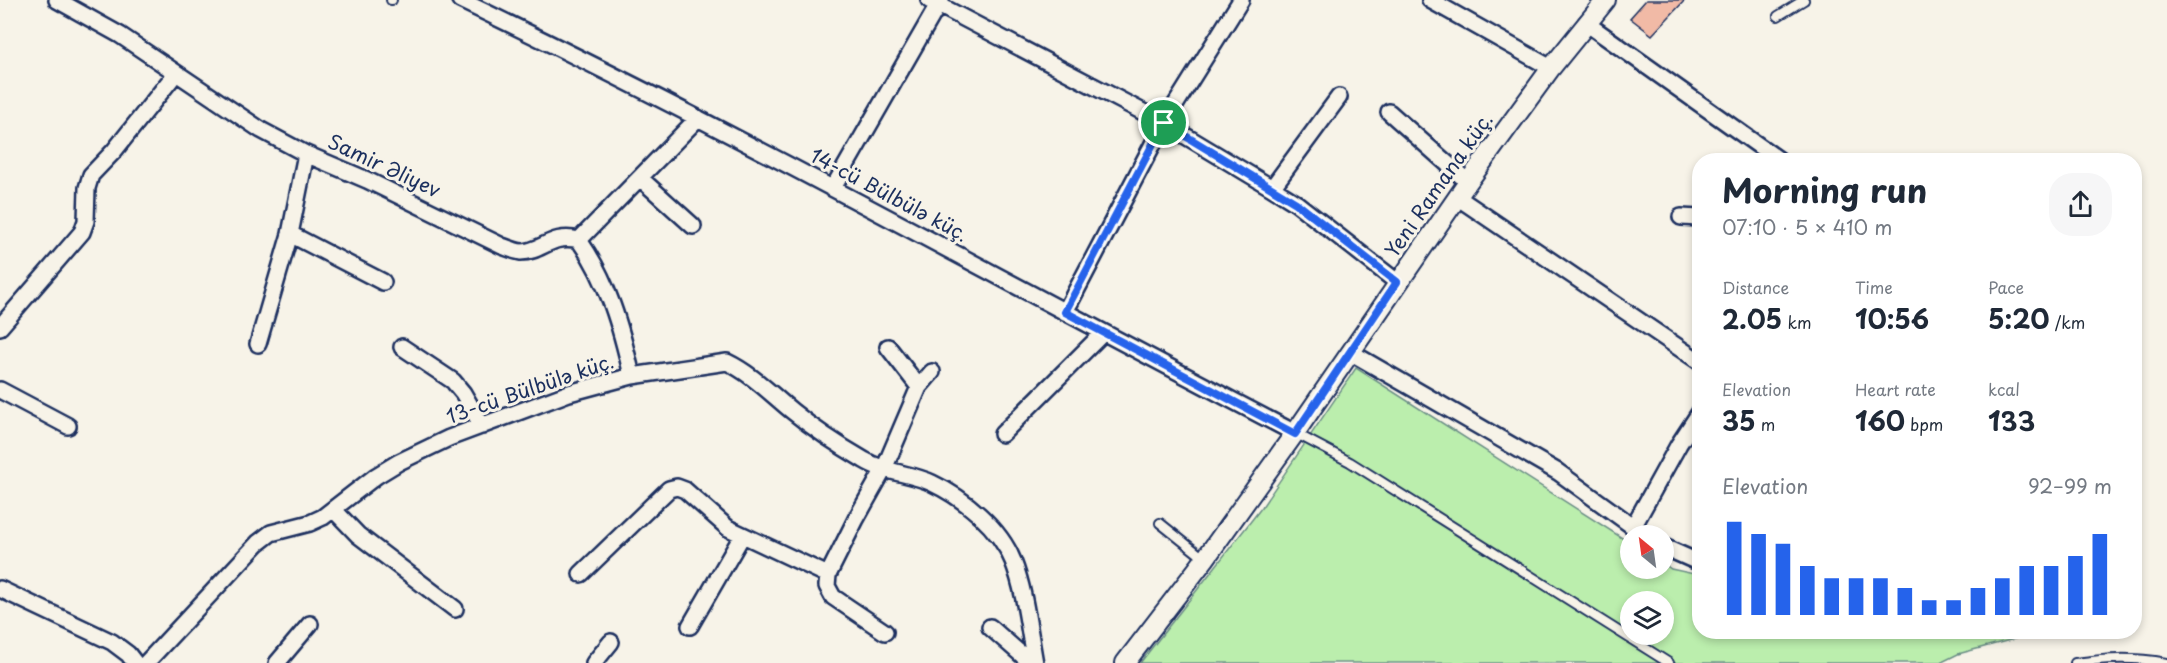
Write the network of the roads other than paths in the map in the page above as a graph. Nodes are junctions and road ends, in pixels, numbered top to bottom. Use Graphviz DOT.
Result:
graph roads {
  1 [pos="57,0"];
  2 [pos="460,0"];
  3 [pos="1241,0"];
  4 [pos="1430,0"];
  5 [pos="1606,0"];
  6 [pos="1804,0"];
  7 [pos="936,2"];
  8 [pos="1778,16"];
  9 [pos="1586,23"];
  10 [pos="1551,68"];
  11 [pos="176,73"];
  12 [pos="1339,97"];
  13 [pos="1389,112"];
  14 [pos="698,118"];
  15 [pos="1164,123"];
  16 [pos="1769,153"];
  17 [pos="306,154"];
  18 [pos="640,178"];
  19 [pos="833,188"];
  20 [pos="1272,188"];
  21 [pos="1463,189"];
  22 [pos="1681,217"];
  23 [pos="1692,218"];
  24 [pos="693,226"];
  25 [pos="290,234"];
  26 [pos="579,240"];
  27 [pos="383,282"];
  28 [pos="1397,282"];
  29 [pos="1065,312"];
  30 [pos="3,319"];
  31 [pos="1102,333"];
  32 [pos="258,344"];
  33 [pos="402,347"];
  34 [pos="888,347"];
  35 [pos="1350,352"];
  36 [pos="1692,356"];
  37 [pos="932,372"];
  38 [pos="632,376"];
  39 [pos="919,387"];
  40 [pos="0,390"];
  41 [pos="1692,424"];
  42 [pos="68,426"];
  43 [pos="482,426"];
  44 [pos="1002,434"];
  45 [pos="1295,434"];
  46 [pos="884,469"];
  47 [pos="334,510"];
  48 [pos="1160,523"];
  49 [pos="1630,525"];
  50 [pos="1634,525"];
  51 [pos="742,536"];
  52 [pos="1674,551"];
  53 [pos="1205,559"];
  54 [pos="1692,559"];
  55 [pos="581,574"];
  56 [pos="828,575"];
  57 [pos="0,589"];
  58 [pos="455,609"];
  59 [pos="310,624"];
  60 [pos="690,626"];
  61 [pos="990,627"];
  62 [pos="885,632"];
  63 [pos="611,642"];
  64 [pos="135,663"];
  65 [pos="146,663"];
  66 [pos="277,663"];
  67 [pos="594,663"];
  68 [pos="1033,663"];
  69 [pos="1125,663"];
  70 [pos="1669,663"];
  71 [pos="2075,663"];
  72 [pos="2167,663"];
  1 -- 11 [label="street, Samir Əliyev"];
  2 -- 14 [label="street, 14-cü Bülbülə küç."];
  3 -- 15 [label="street"];
  4 -- 10 [label="street"];
  5 -- 9 [label="street, Yeni Ramana küç."];
  6 -- 8 [label="lane"];
  7 -- 15 [label="street"];
  7 -- 19 [label="street"];
  9 -- 10 [label="street, Yeni Ramana küç."];
  9 -- 16 [label="street"];
  10 -- 21 [label="street, Yeni Ramana küç."];
  11 -- 17 [label="street, Samir Əliyev"];
  11 -- 30 [label="street"];
  12 -- 20 [label="street"];
  13 -- 21 [label="street"];
  14 -- 18 [label="street"];
  14 -- 19 [label="street, 14-cü Bülbülə küç."];
  15 -- 20 [label="street"];
  15 -- 29 [label="street"];
  17 -- 25 [label="street"];
  17 -- 26 [label="street, Samir Əliyev"];
  18 -- 24 [label="street"];
  18 -- 26 [label="street"];
  19 -- 29 [label="street, 14-cü Bülbülə küç."];
  20 -- 28 [label="street"];
  21 -- 28 [label="street, Yeni Ramana küç."];
  21 -- 36 [label="street"];
  22 -- 23 [label="street"];
  25 -- 27 [label="street"];
  25 -- 32 [label="street"];
  26 -- 38 [label="street"];
  28 -- 35 [label="street, Yeni Ramana küç."];
  29 -- 31 [label="street, 14-cü Bülbülə küç."];
  31 -- 44 [label="street"];
  31 -- 45 [label="street, 14-cü Bülbülə küç."];
  33 -- 43 [label="street"];
  34 -- 39 [label="street"];
  35 -- 45 [label="street, Yeni Ramana küç."];
  35 -- 49 [label="street"];
  37 -- 39 [label="street"];
  38 -- 43 [label="street, 13-cü Bülbülə küç."];
  38 -- 46 [label="street, 13-cü Bülbülə küç."];
  39 -- 46 [label="street"];
  40 -- 42 [label="street"];
  41 -- 50 [label="street"];
  43 -- 47 [label="street, 13-cü Bülbülə küç."];
  45 -- 53 [label="street, Yeni Ramana küç."];
  45 -- 70 [label="lane"];
  46 -- 56 [label="street"];
  46 -- 68 [label="street, 13-cü Bülbülə küç."];
  47 -- 58 [label="street"];
  47 -- 65 [label="street, 13-cü Bülbülə küç."];
  48 -- 53 [label="lane"];
  51 -- 55 [label="street"];
  51 -- 56 [label="street"];
  51 -- 60 [label="street"];
  52 -- 54 [label="street"];
  53 -- 69 [label="street, Yeni Ramana küç."];
  56 -- 62 [label="street"];
  57 -- 64 [label="street"];
  59 -- 66 [label="street"];
  61 -- 68 [label="street"];
  63 -- 67 [label="street"];
  71 -- 72 [label="lane"];
}
